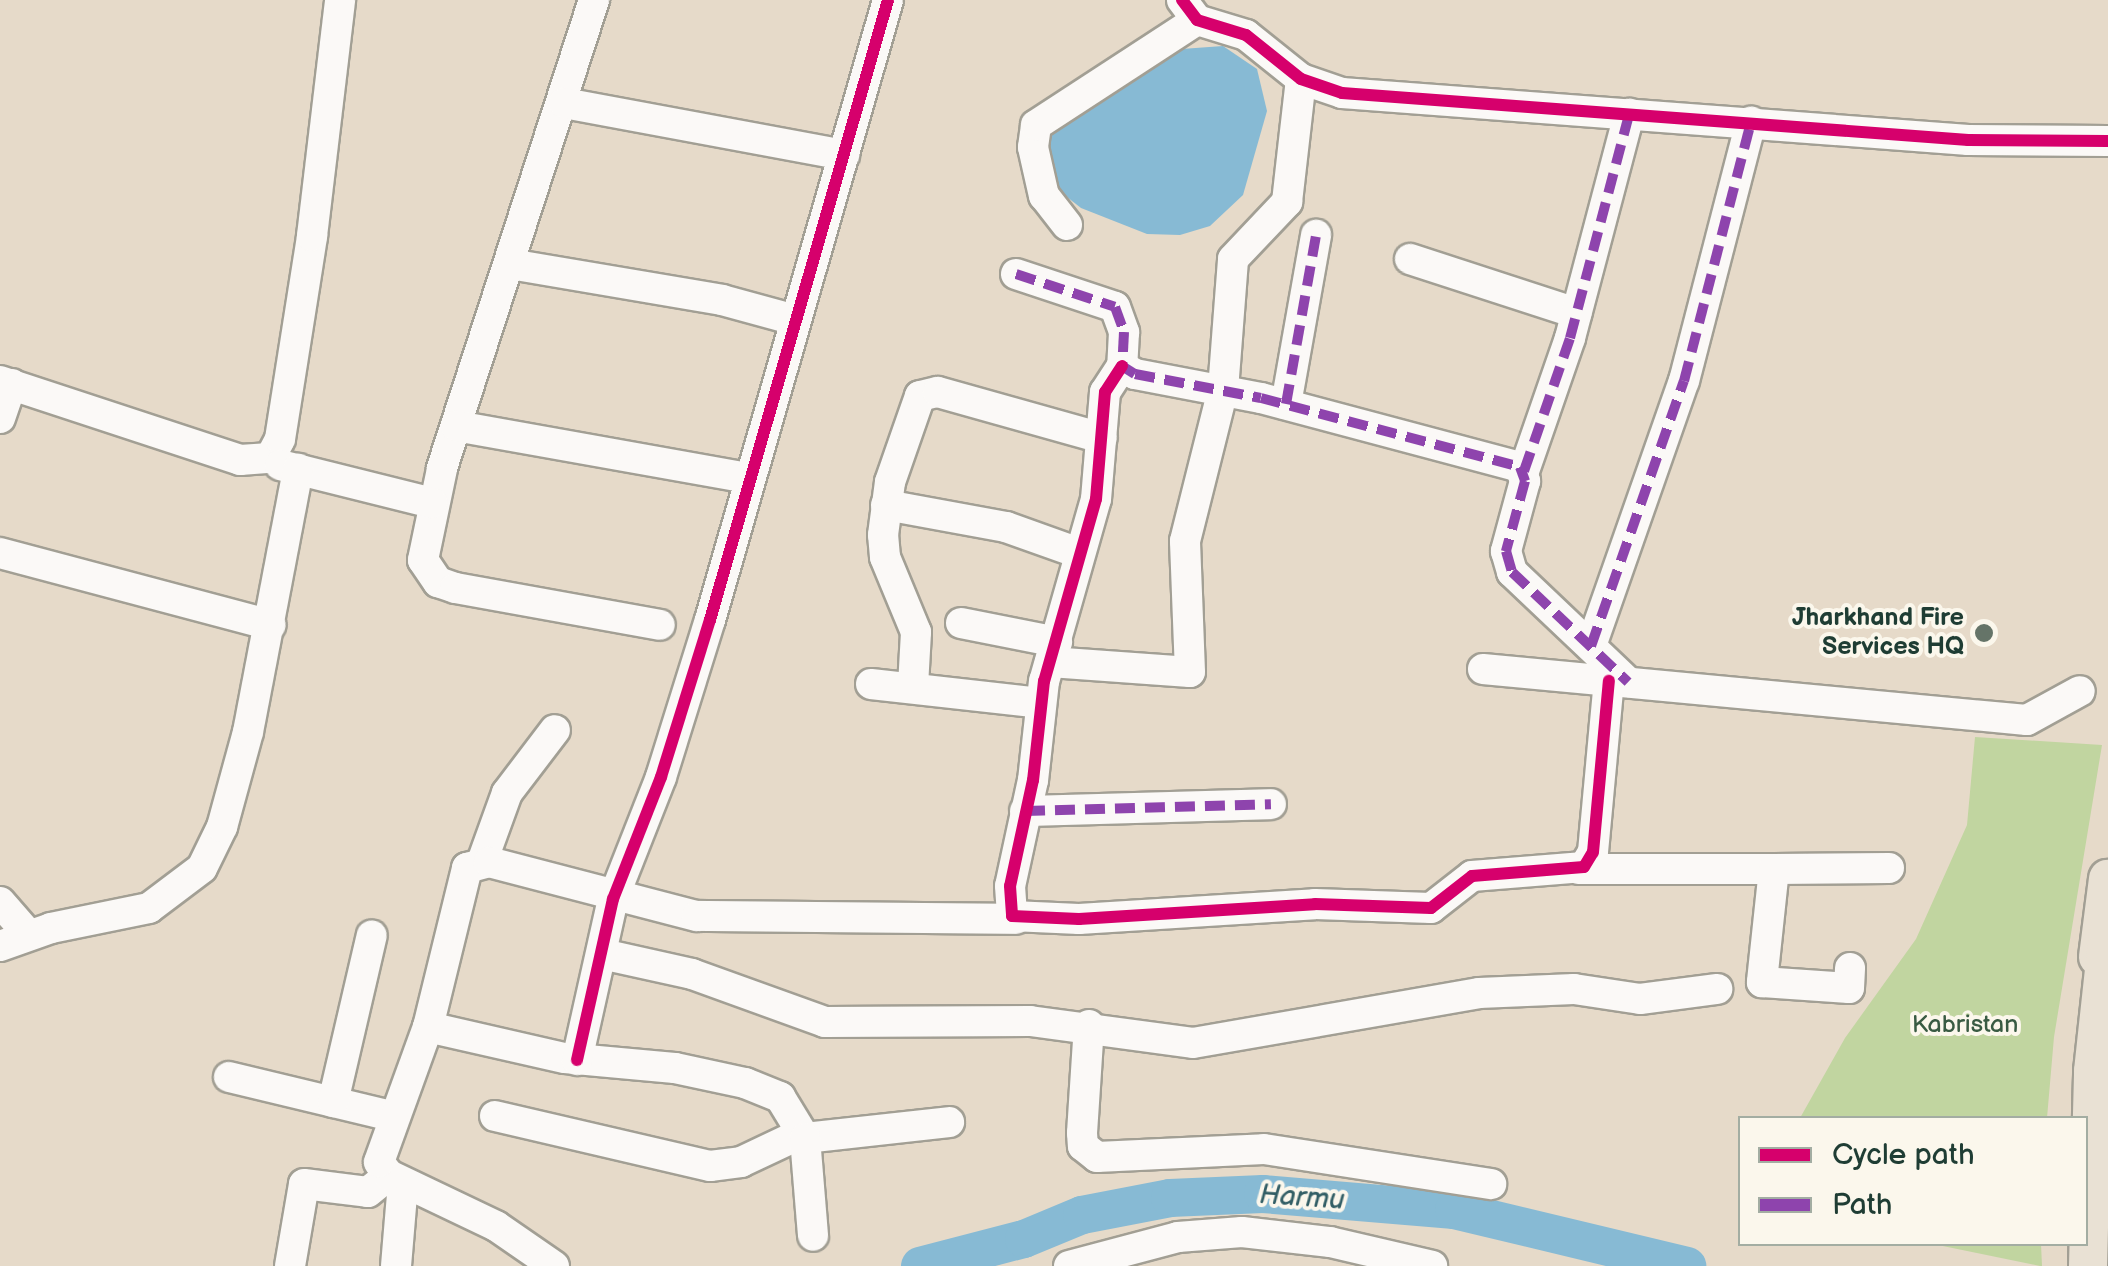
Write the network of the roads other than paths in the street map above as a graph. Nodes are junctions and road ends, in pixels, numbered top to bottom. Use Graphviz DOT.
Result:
graph roads {
  1 [pos="340,0"];
  2 [pos="594,0"];
  3 [pos="888,0"];
  4 [pos="1189,10"];
  5 [pos="1301,79"];
  6 [pos="564,103"];
  7 [pos="1629,114"];
  8 [pos="1751,122"];
  9 [pos="2108,142"];
  10 [pos="844,155"];
  11 [pos="1067,225"];
  12 [pos="1316,235"];
  13 [pos="1410,259"];
  14 [pos="510,264"];
  15 [pos="1016,274"];
  16 [pos="1576,313"];
  17 [pos="795,320"];
  18 [pos="1122,366"];
  19 [pos="6,383"];
  20 [pos="1223,390"];
  21 [pos="1286,404"];
  22 [pos="0,418"];
  23 [pos="456,426"];
  24 [pos="1102,438"];
  25 [pos="264,461"];
  26 [pos="298,469"];
  27 [pos="1524,471"];
  28 [pos="748,478"];
  29 [pos="432,504"];
  30 [pos="886,505"];
  31 [pos="0,553"];
  32 [pos="1079,553"];
  33 [pos="961,623"];
  34 [pos="271,625"];
  35 [pos="660,625"];
  36 [pos="1591,646"];
  37 [pos="1054,652"];
  38 [pos="1483,670"];
  39 [pos="1619,682"];
  40 [pos="871,684"];
  41 [pos="913,686"];
  42 [pos="2080,691"];
  43 [pos="1040,703"];
  44 [pos="555,730"];
  45 [pos="1271,804"];
  46 [pos="1025,811"];
  47 [pos="482,862"];
  48 [pos="1889,868"];
  49 [pos="1578,869"];
  50 [pos="1774,869"];
  51 [pos="2108,879"];
  52 [pos="613,899"];
  53 [pos="0,902"];
  54 [pos="1016,918"];
  55 [pos="2108,932"];
  56 [pos="372,935"];
  57 [pos="14,940"];
  58 [pos="602,954"];
  59 [pos="1850,968"];
  60 [pos="1717,989"];
  61 [pos="2108,1004"];
  62 [pos="1089,1025"];
  63 [pos="428,1027"];
  64 [pos="577,1060"];
  65 [pos="2108,1069"];
  66 [pos="229,1078"];
  67 [pos="333,1102"];
  68 [pos="392,1116"];
  69 [pos="495,1116"];
  70 [pos="949,1122"];
  71 [pos="2088,1129"];
  72 [pos="802,1137"];
  73 [pos="396,1179"];
  74 [pos="1491,1184"];
  75 [pos="2088,1192"];
  76 [pos="813,1236"];
  77 [pos="290,1266"];
  78 [pos="396,1266"];
  79 [pos="554,1266"];
  80 [pos="1069,1266"];
  81 [pos="1432,1266"];
  82 [pos="2097,1266"];
  83 [pos="2104,1266"];
  1 -- 25 [label="street"];
  2 -- 6 [label="street"];
  3 -- 10 [label="street"];
  4 -- 5 [label="street"];
  4 -- 11 [label="street"];
  5 -- 7 [label="street"];
  5 -- 20 [label="street"];
  6 -- 10 [label="street"];
  6 -- 14 [label="street"];
  7 -- 8 [label="street"];
  7 -- 16 [label="street"];
  8 -- 9 [label="street"];
  8 -- 36 [label="street"];
  10 -- 17 [label="street"];
  12 -- 21 [label="street"];
  13 -- 16 [label="street"];
  14 -- 17 [label="street"];
  14 -- 23 [label="street"];
  15 -- 18 [label="street"];
  16 -- 27 [label="street"];
  17 -- 28 [label="street"];
  18 -- 20 [label="street"];
  18 -- 24 [label="street"];
  19 -- 22 [label="street"];
  19 -- 25 [label="street"];
  20 -- 21 [label="street"];
  20 -- 37 [label="street"];
  21 -- 27 [label="street"];
  23 -- 28 [label="street"];
  23 -- 29 [label="street"];
  24 -- 30 [label="street"];
  24 -- 32 [label="street"];
  25 -- 26 [label="street"];
  26 -- 29 [label="street"];
  26 -- 34 [label="street"];
  27 -- 36 [label="street"];
  28 -- 52 [label="street"];
  29 -- 35 [label="street"];
  30 -- 32 [label="street"];
  30 -- 41 [label="street"];
  31 -- 34 [label="street"];
  32 -- 37 [label="street"];
  33 -- 37 [label="street"];
  34 -- 57 [label="street"];
  36 -- 39 [label="street"];
  37 -- 43 [label="street"];
  38 -- 39 [label="street"];
  39 -- 42 [label="street"];
  39 -- 49 [label="street"];
  40 -- 41 [label="street"];
  41 -- 43 [label="street"];
  43 -- 46 [label="street"];
  44 -- 47 [label="street"];
  45 -- 46 [label="street"];
  46 -- 54 [label="street"];
  47 -- 52 [label="street"];
  47 -- 63 [label="street"];
  48 -- 50 [label="street"];
  49 -- 50 [label="street"];
  49 -- 54 [label="street"];
  50 -- 59 [label="street"];
  51 -- 71 [label="main road"];
  52 -- 54 [label="street"];
  52 -- 58 [label="street"];
  53 -- 57 [label="street"];
  55 -- 75 [label="main road"];
  56 -- 67 [label="street"];
  58 -- 62 [label="street"];
  58 -- 64 [label="street"];
  60 -- 62 [label="street"];
  61 -- 82 [label="main road"];
  62 -- 74 [label="street"];
  63 -- 64 [label="street"];
  63 -- 68 [label="street"];
  64 -- 72 [label="street"];
  65 -- 83 [label="main road"];
  66 -- 67 [label="street"];
  67 -- 68 [label="street"];
  68 -- 73 [label="street"];
  69 -- 72 [label="street"];
  70 -- 72 [label="street"];
  72 -- 76 [label="street"];
  73 -- 77 [label="street"];
  73 -- 78 [label="street"];
  73 -- 79 [label="street"];
  80 -- 81 [label="street"];
}
